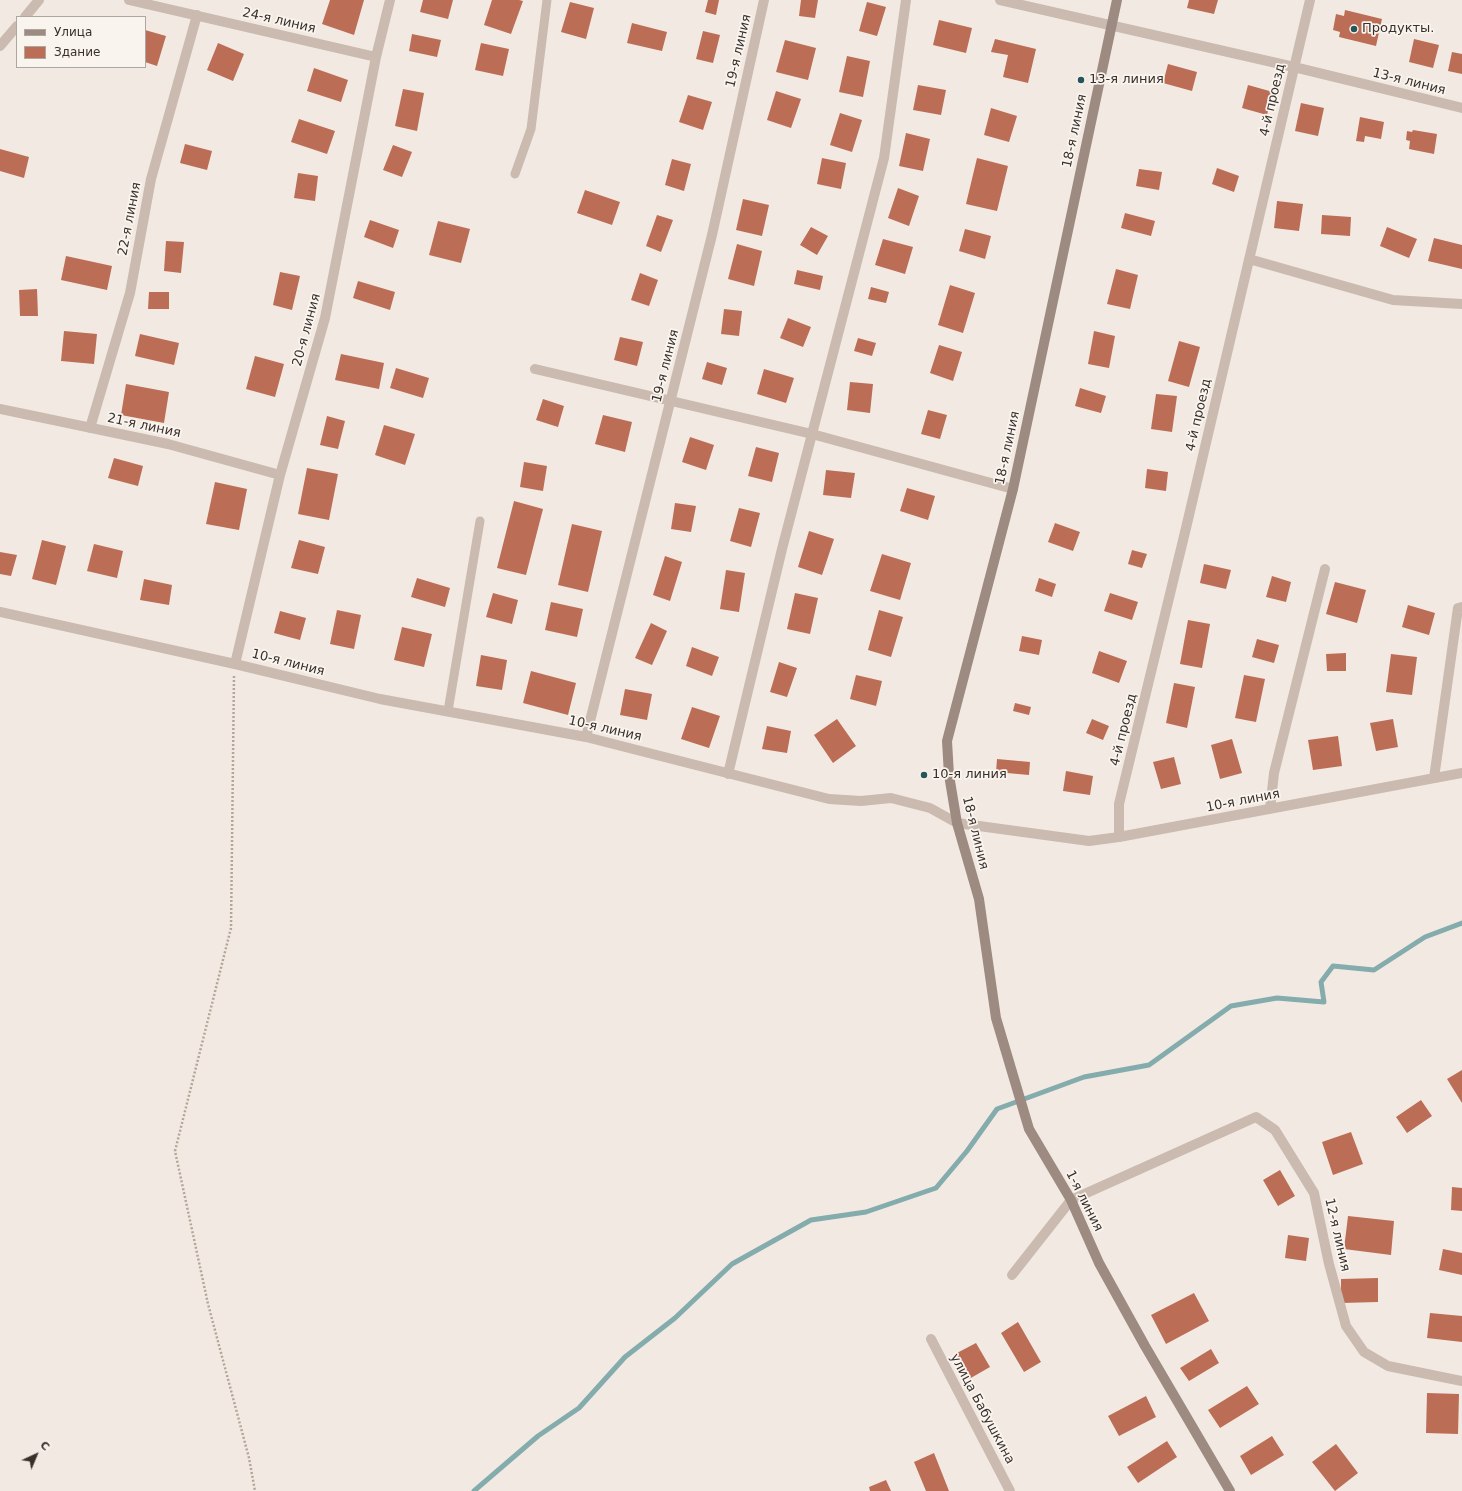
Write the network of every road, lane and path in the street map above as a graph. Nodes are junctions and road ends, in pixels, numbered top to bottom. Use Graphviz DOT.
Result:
graph roads {
  1 [pos="39,0"];
  2 [pos="129,0"];
  3 [pos="390,0"];
  4 [pos="547,0"];
  5 [pos="764,0"];
  6 [pos="906,0"];
  7 [pos="1000,0"];
  8 [pos="1117,0"];
  9 [pos="1310,0"];
  10 [pos="197,15"];
  11 [pos="26,16"];
  12 [pos="1111,26"];
  13 [pos="16,27"];
  14 [pos="0,46"];
  15 [pos="376,57"];
  16 [pos="1294,67"];
  17 [pos="1462,108"];
  18 [pos="515,174"];
  19 [pos="1249,259"];
  20 [pos="1462,304"];
  21 [pos="535,369"];
  22 [pos="670,400"];
  23 [pos="0,409"];
  24 [pos="90,428"];
  25 [pos="812,434"];
  26 [pos="280,475"];
  27 [pos="1013,489"];
  28 [pos="480,521"];
  29 [pos="1325,569"];
  30 [pos="1462,607"];
  31 [pos="0,612"];
  32 [pos="235,664"];
  33 [pos="448,711"];
  34 [pos="586,737"];
  35 [pos="1462,773"];
  36 [pos="728,774"];
  37 [pos="1434,778"];
  38 [pos="1270,809"];
  39 [pos="957,823"];
  40 [pos="1119,837"];
  41 [pos="979,899"];
  42 [pos="1071,1200"];
  43 [pos="1012,1276"];
  44 [pos="931,1339"];
  45 [pos="1462,1381"];
  46 [pos="255,1491"];
  47 [pos="1010,1491"];
  48 [pos="1230,1491"];
  1 -- 11 [label="street"];
  2 -- 10 [label="street, 24-я линия"];
  3 -- 15 [label="street, 20-я линия"];
  4 -- 18 [label="lane"];
  5 -- 22 [label="street, 19-я линия"];
  6 -- 25 [label="street"];
  7 -- 12 [label="street, 13-я линия"];
  8 -- 12 [label="street, 18-я линия"];
  9 -- 16 [label="street, 4-й проезд"];
  10 -- 15 [label="street, 24-я линия"];
  10 -- 24 [label="street, 22-я линия"];
  12 -- 16 [label="street, 13-я линия"];
  12 -- 27 [label="street, 18-я линия"];
  13 -- 14 [label="street"];
  15 -- 26 [label="street, 20-я линия"];
  16 -- 17 [label="street, 13-я линия"];
  16 -- 19 [label="street, 4-й проезд"];
  19 -- 20 [label="street"];
  19 -- 40 [label="street, 4-й проезд"];
  21 -- 22 [label="street"];
  22 -- 25 [label="street"];
  22 -- 34 [label="street, 19-я линия"];
  23 -- 24 [label="street, 21-я линия"];
  24 -- 26 [label="street, 21-я линия"];
  25 -- 27 [label="street"];
  25 -- 36 [label="street"];
  26 -- 32 [label="street, 20-я линия"];
  27 -- 39 [label="street, 18-я линия"];
  28 -- 33 [label="lane"];
  29 -- 38 [label="street"];
  30 -- 37 [label="street"];
  31 -- 32 [label="street, 10-я линия"];
  32 -- 33 [label="street, 10-я линия"];
  32 -- 46 [label="path"];
  33 -- 34 [label="street, 10-я линия"];
  34 -- 36 [label="street, 10-я линия"];
  35 -- 37 [label="street, 10-я линия"];
  36 -- 39 [label="street, 10-я линия"];
  37 -- 38 [label="street, 10-я линия"];
  38 -- 40 [label="street, 10-я линия"];
  39 -- 40 [label="street, 10-я линия"];
  39 -- 41 [label="street, 18-я линия"];
  41 -- 42 [label="street, 1-я линия"];
  42 -- 43 [label="street"];
  42 -- 45 [label="street, 12-я линия"];
  42 -- 48 [label="street, 1-я линия"];
  44 -- 47 [label="street, улица Бабушкина"];
}
